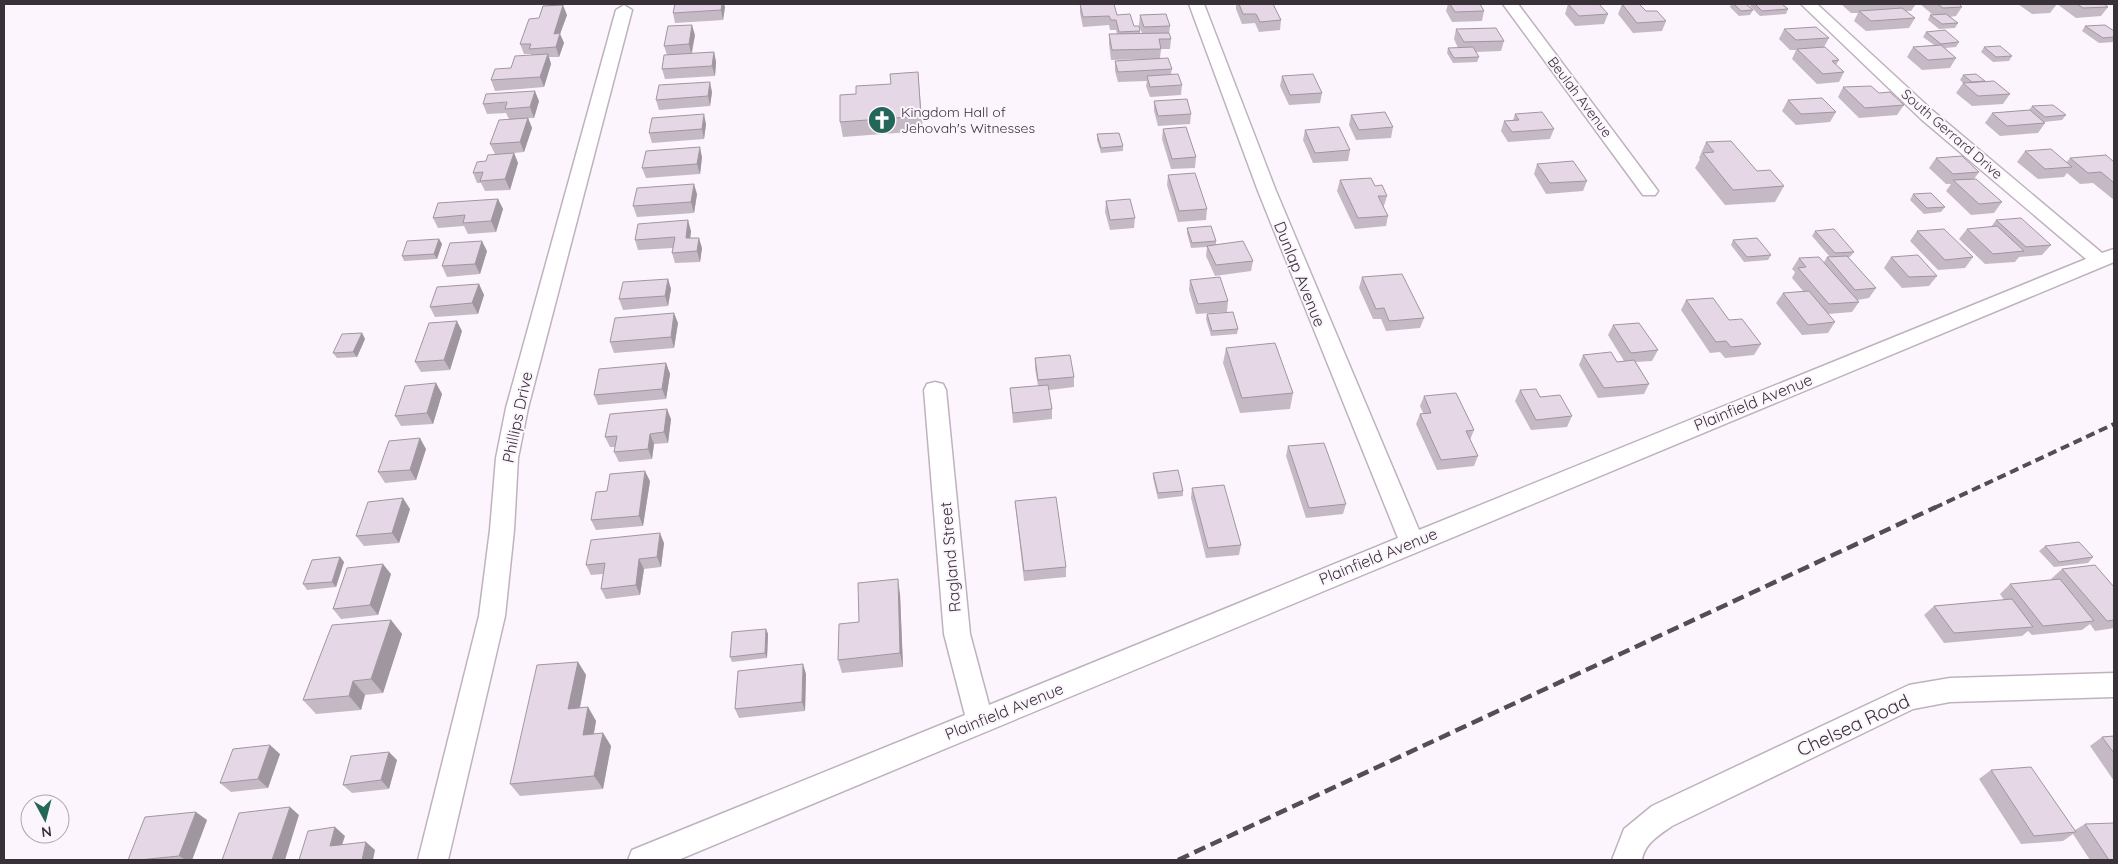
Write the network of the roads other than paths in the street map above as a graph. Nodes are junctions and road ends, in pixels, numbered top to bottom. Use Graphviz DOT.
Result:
graph roads {
  1 [pos="1196,4"];
  2 [pos="1510,4"];
  3 [pos="1808,4"];
  4 [pos="624,10"];
  5 [pos="1649,191"];
  6 [pos="2107,258"];
  7 [pos="935,390"];
  8 [pos="1412,542"];
  9 [pos="2114,685"];
  10 [pos="980,721"];
  11 [pos="1627,858"];
  12 [pos="433,860"];
  13 [pos="643,860"];
  1 -- 8 [label="street, Dunlap Avenue"];
  2 -- 5 [label="street, Beulah Avenue"];
  3 -- 6 [label="street, South Gerrard Drive"];
  4 -- 12 [label="street, Phillips Drive"];
  6 -- 8 [label="street, Plainfield Avenue"];
  7 -- 10 [label="street, Ragland Street"];
  8 -- 10 [label="street, Plainfield Avenue"];
  9 -- 11 [label="street, Chelsea Road"];
  10 -- 13 [label="street, Plainfield Avenue"];
}
